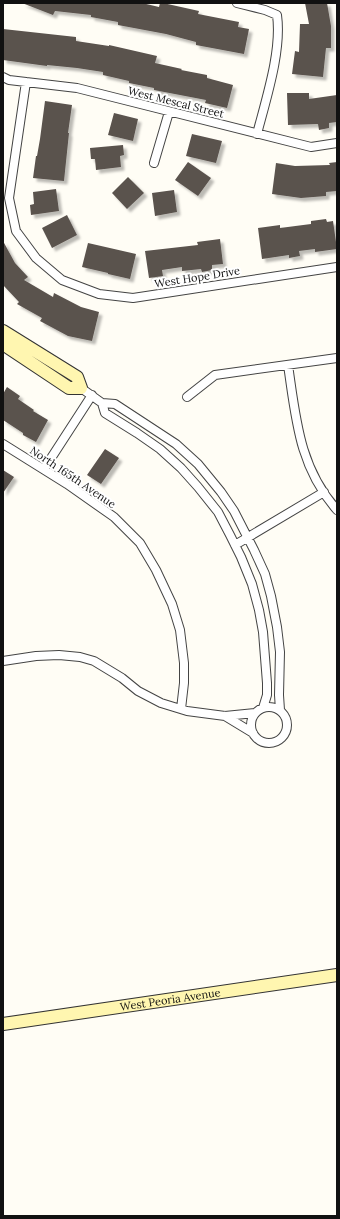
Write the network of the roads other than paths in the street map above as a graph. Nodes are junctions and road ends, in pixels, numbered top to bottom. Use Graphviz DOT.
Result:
graph roads {
  1 [pos="237,3"];
  2 [pos="5,80"];
  3 [pos="26,82"];
  4 [pos="169,112"];
  5 [pos="257,134"];
  6 [pos="337,143"];
  7 [pos="154,163"];
  8 [pos="337,267"];
  9 [pos="3,331"];
  10 [pos="3,344"];
  11 [pos="337,358"];
  12 [pos="288,365"];
  13 [pos="81,388"];
  14 [pos="92,395"];
  15 [pos="187,397"];
  16 [pos="102,403"];
  17 [pos="3,444"];
  18 [pos="44,469"];
  19 [pos="324,492"];
  20 [pos="337,510"];
  21 [pos="248,538"];
  22 [pos="235,545"];
  23 [pos="3,661"];
  24 [pos="263,708"];
  25 [pos="181,709"];
  26 [pos="280,710"];
  27 [pos="255,713"];
  28 [pos="225,716"];
  29 [pos="253,733"];
  30 [pos="337,975"];
  31 [pos="3,1024"];
  1 -- 5 [label="street"];
  2 -- 3 [label="street, West Mescal Street"];
  3 -- 4 [label="street, West Mescal Street"];
  3 -- 8 [label="street, West Hope Drive"];
  4 -- 5 [label="street, West Mescal Street"];
  4 -- 7 [label="street"];
  5 -- 6 [label="street, West Mescal Street"];
  9 -- 13 [label="main road"];
  10 -- 13 [label="main road"];
  11 -- 12 [label="street"];
  12 -- 15 [label="street"];
  12 -- 19 [label="street"];
  13 -- 14 [label="street"];
  14 -- 16 [label="street"];
  14 -- 18 [label="street"];
  16 -- 21 [label="street"];
  16 -- 22 [label="street"];
  17 -- 18 [label="street, North 165th Avenue"];
  18 -- 25 [label="street, North 165th Avenue"];
  19 -- 20 [label="street"];
  19 -- 21 [label="street"];
  21 -- 22 [label="street"];
  21 -- 26 [label="street"];
  22 -- 24 [label="street"];
  23 -- 25 [label="street"];
  24 -- 26 [label="street"];
  24 -- 27 [label="street"];
  25 -- 28 [label="street"];
  26 -- 29 [label="street"];
  27 -- 28 [label="street"];
  27 -- 29 [label="street"];
  28 -- 29 [label="street"];
  30 -- 31 [label="main road, West Peoria Avenue"];
}
